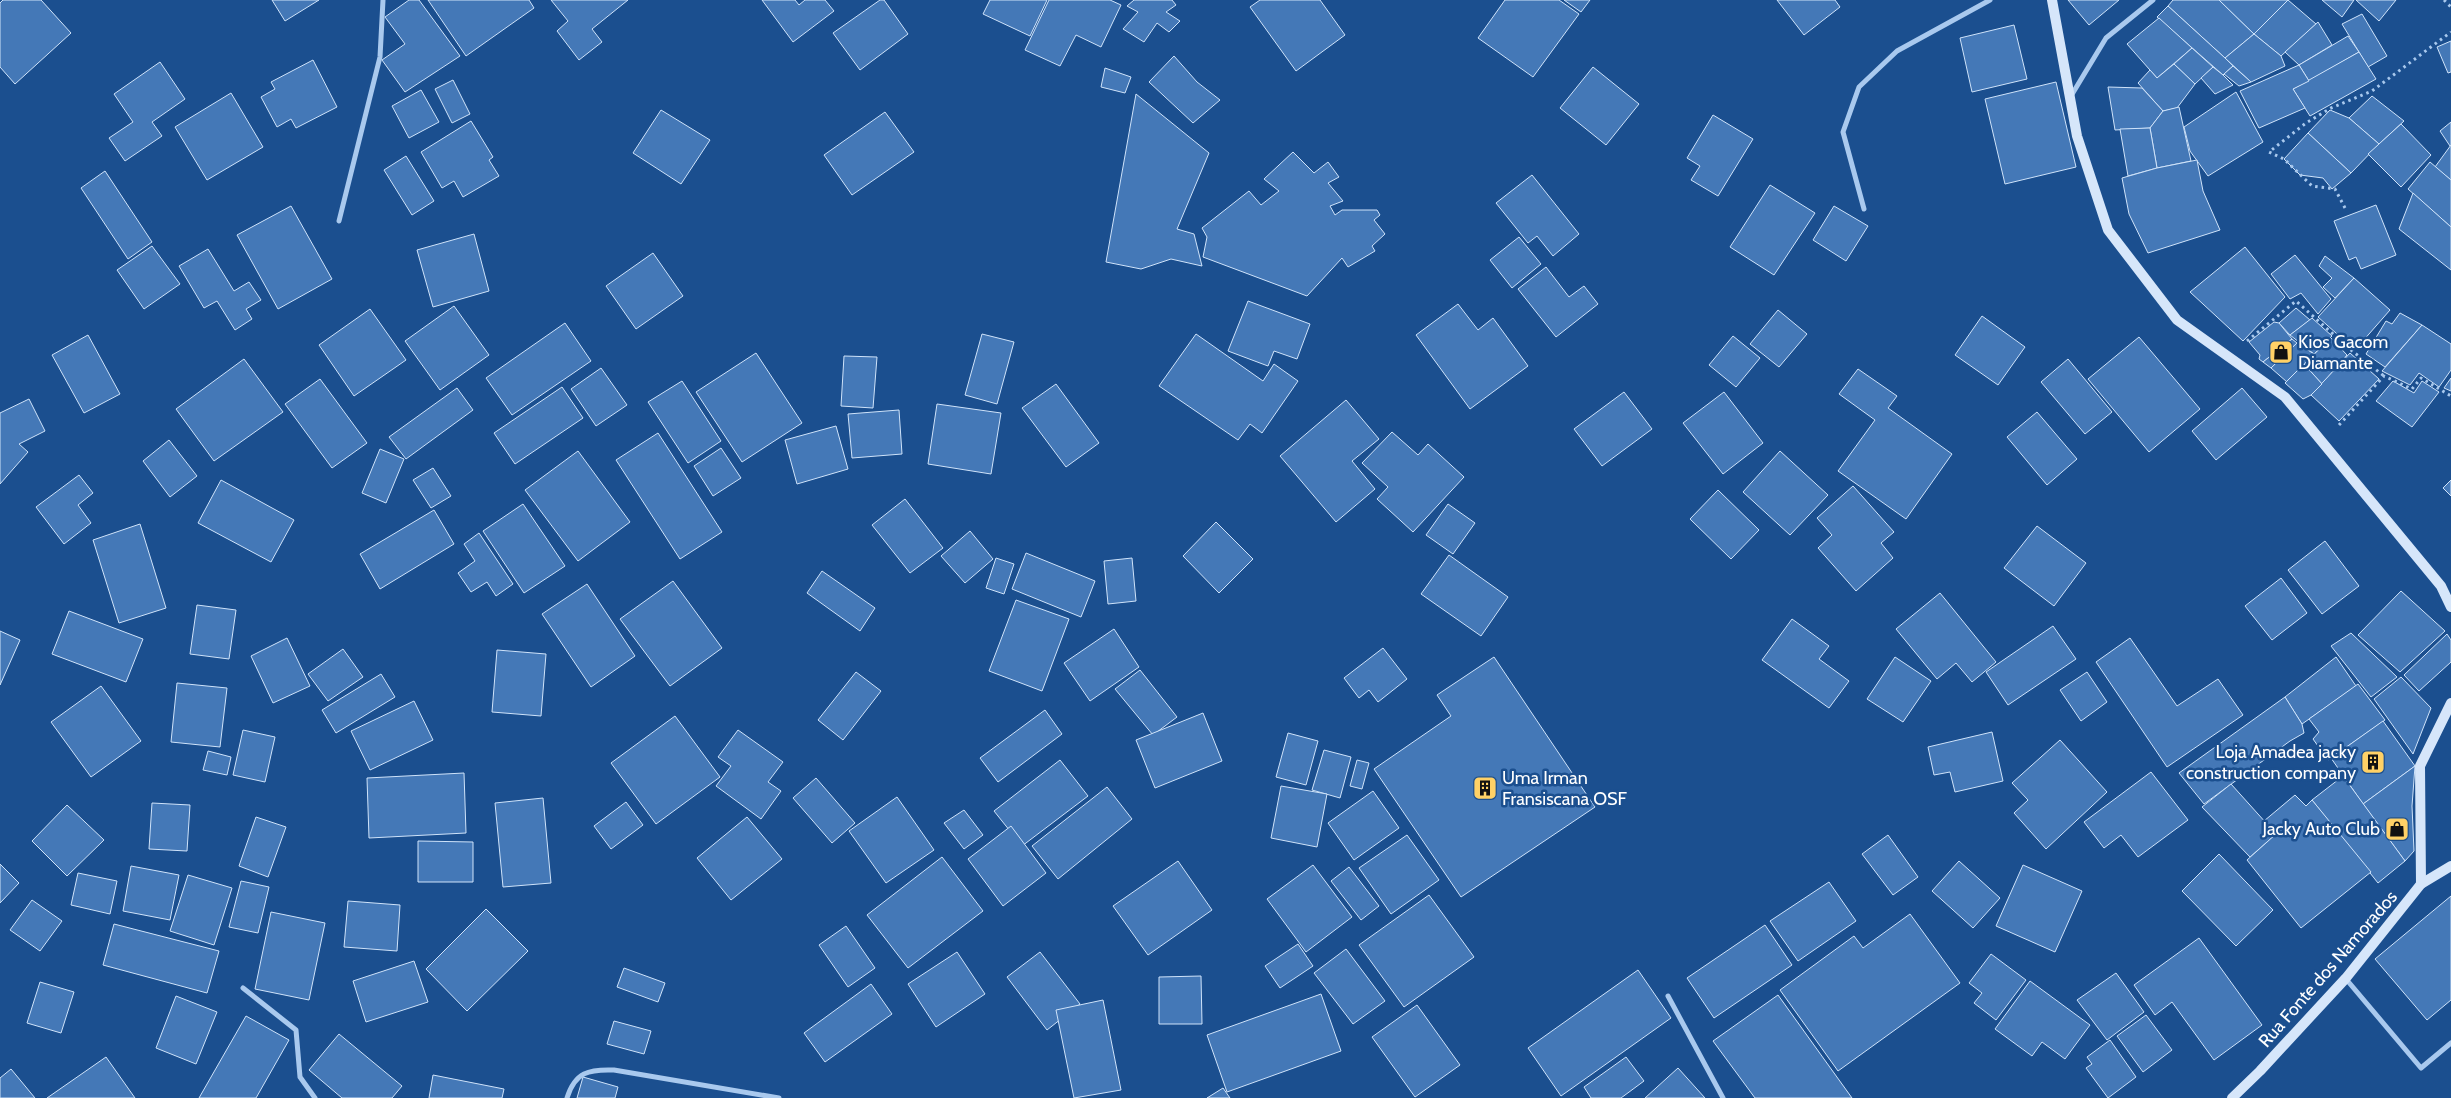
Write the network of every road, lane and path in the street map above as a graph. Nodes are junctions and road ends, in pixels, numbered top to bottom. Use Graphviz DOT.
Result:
graph roads {
  1 [pos="383,0"];
  2 [pos="1990,0"];
  3 [pos="2052,0"];
  4 [pos="2153,0"];
  5 [pos="2444,0"];
  6 [pos="2451,7"];
  7 [pos="2451,32"];
  8 [pos="2070,98"];
  9 [pos="2345,208"];
  10 [pos="1864,209"];
  11 [pos="339,221"];
  12 [pos="2217,348"];
  13 [pos="2384,376"];
  14 [pos="2451,396"];
  15 [pos="2338,426"];
  16 [pos="2451,608"];
  17 [pos="2449,706"];
  18 [pos="2451,866"];
  19 [pos="2421,884"];
  20 [pos="2346,978"];
  21 [pos="243,988"];
  22 [pos="1668,996"];
  23 [pos="2451,1043"];
  24 [pos="315,1098"];
  25 [pos="567,1098"];
  26 [pos="779,1098"];
  27 [pos="1724,1098"];
  28 [pos="2232,1098"];
  1 -- 11 [label="street"];
  2 -- 10 [label="street"];
  3 -- 8 [label="street"];
  4 -- 8 [label="street"];
  5 -- 6 [label="path"];
  7 -- 9 [label="path"];
  8 -- 12 [label="street"];
  12 -- 13 [label="path"];
  12 -- 16 [label="street"];
  13 -- 14 [label="path"];
  13 -- 15 [label="path"];
  17 -- 19 [label="street"];
  18 -- 19 [label="street, Rua Fonte dos Namorados"];
  19 -- 20 [label="street, Rua Fonte dos Namorados"];
  20 -- 23 [label="street"];
  20 -- 28 [label="street, Rua Fonte dos Namorados"];
  21 -- 24 [label="street"];
  22 -- 27 [label="street"];
  25 -- 26 [label="street"];
}
